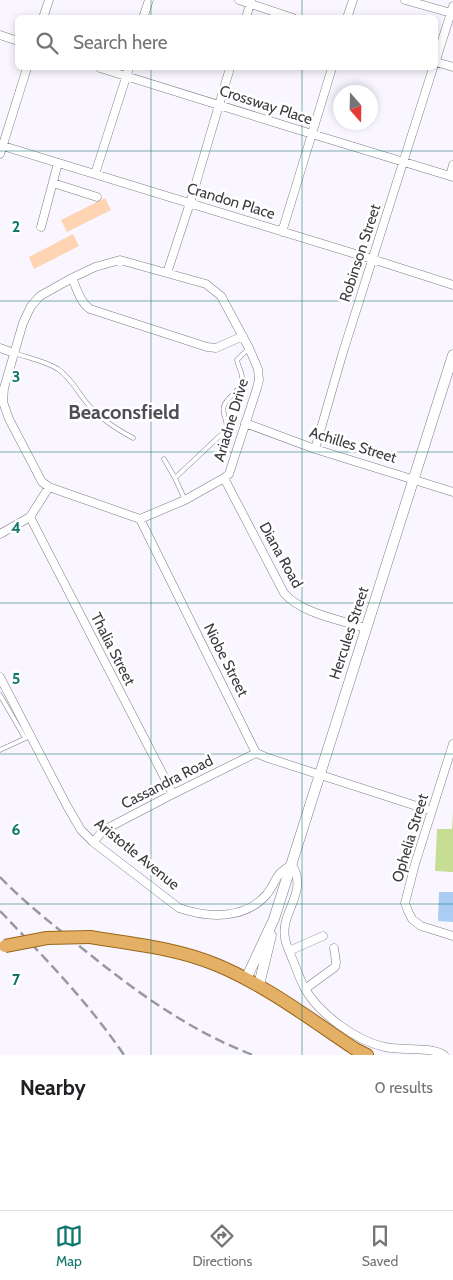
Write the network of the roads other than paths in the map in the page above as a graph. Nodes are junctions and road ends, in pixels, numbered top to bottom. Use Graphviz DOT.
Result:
graph roads {
  1 [pos="49,0"];
  2 [pos="149,0"];
  3 [pos="239,0"];
  4 [pos="353,0"];
  5 [pos="405,0"];
  6 [pos="251,2"];
  7 [pos="452,10"];
  8 [pos="44,15"];
  9 [pos="145,15"];
  10 [pos="247,15"];
  11 [pos="285,15"];
  12 [pos="348,15"];
  13 [pos="0,35"];
  14 [pos="15,40"];
  15 [pos="438,55"];
  16 [pos="438,62"];
  17 [pos="453,67"];
  18 [pos="26,70"];
  19 [pos="114,70"];
  20 [pos="229,70"];
  21 [pos="331,70"];
  22 [pos="432,70"];
  23 [pos="127,72"];
  24 [pos="219,104"];
  25 [pos="312,134"];
  26 [pos="1,148"];
  27 [pos="404,162"];
  28 [pos="58,163"];
  29 [pos="453,166"];
  30 [pos="95,174"];
  31 [pos="451,176"];
  32 [pos="53,183"];
  33 [pos="97,197"];
  34 [pos="190,203"];
  35 [pos="40,227"];
  36 [pos="282,232"];
  37 [pos="372,259"];
  38 [pos="167,273"];
  39 [pos="72,278"];
  40 [pos="453,285"];
  41 [pos="243,336"];
  42 [pos="0,348"];
  43 [pos="249,348"];
  44 [pos="14,353"];
  45 [pos="453,355"];
  46 [pos="245,424"];
  47 [pos="133,438"];
  48 [pos="316,448"];
  49 [pos="164,459"];
  50 [pos="175,478"];
  51 [pos="224,478"];
  52 [pos="414,478"];
  53 [pos="48,487"];
  54 [pos="453,492"];
  55 [pos="185,500"];
  56 [pos="30,517"];
  57 [pos="140,520"];
  58 [pos="0,534"];
  59 [pos="366,628"];
  60 [pos="0,678"];
  61 [pos="0,695"];
  62 [pos="28,737"];
  63 [pos="453,744"];
  64 [pos="0,750"];
  65 [pos="256,753"];
  66 [pos="320,774"];
  67 [pos="173,794"];
  68 [pos="432,811"];
  69 [pos="93,842"];
  70 [pos="292,865"];
  71 [pos="274,920"];
  72 [pos="324,936"];
  73 [pos="453,936"];
  74 [pos="3,947"];
  75 [pos="334,948"];
  76 [pos="289,951"];
  77 [pos="246,979"];
  78 [pos="259,985"];
  79 [pos="305,989"];
  80 [pos="368,1055"];
  81 [pos="444,1055"];
  1 -- 8 [label="street"];
  2 -- 9 [label="street"];
  3 -- 6 [label="street"];
  4 -- 12 [label="street"];
  5 -- 7 [label="street"];
  6 -- 10 [label="street"];
  6 -- 11 [label="street"];
  7 -- 15 [label="street"];
  13 -- 14 [label="street"];
  16 -- 17 [label="street"];
  18 -- 26 [label="street"];
  19 -- 23 [label="street, Crossway Place"];
  20 -- 24 [label="street"];
  21 -- 25 [label="street"];
  22 -- 27 [label="street, Robinson Street"];
  23 -- 24 [label="street, Crossway Place"];
  23 -- 30 [label="street"];
  24 -- 25 [label="street, Crossway Place"];
  24 -- 34 [label="street"];
  25 -- 27 [label="street, Crossway Place"];
  25 -- 36 [label="street"];
  26 -- 28 [label="street, Crandon Place"];
  27 -- 31 [label="street, Crossway Place"];
  27 -- 37 [label="street, Robinson Street"];
  28 -- 30 [label="street, Crandon Place"];
  28 -- 32 [label="street"];
  29 -- 31 [label="street"];
  30 -- 34 [label="street, Crandon Place"];
  32 -- 33 [label="street"];
  32 -- 35 [label="street"];
  34 -- 36 [label="street, Crandon Place"];
  34 -- 38 [label="street"];
  36 -- 37 [label="street, Crandon Place"];
  37 -- 40 [label="street, Crandon Place"];
  37 -- 48 [label="street, Robinson Street"];
  38 -- 39 [label="street, Ariadne Drive"];
  38 -- 41 [label="street, Ariadne Drive"];
  39 -- 41 [label="street"];
  39 -- 44 [label="street, Ariadne Drive"];
  41 -- 43 [label="street, Ariadne Drive"];
  42 -- 44 [label="street"];
  43 -- 46 [label="street, Ariadne Drive"];
  43 -- 50 [label="lane"];
  44 -- 47 [label="lane"];
  44 -- 53 [label="street, Ariadne Drive"];
  45 -- 52 [label="street, Hercules Street"];
  46 -- 48 [label="street, Achilles Street"];
  46 -- 51 [label="street, Ariadne Drive"];
  48 -- 52 [label="street, Achilles Street"];
  49 -- 50 [label="lane"];
  50 -- 55 [label="lane"];
  51 -- 55 [label="street, Ariadne Drive"];
  51 -- 59 [label="street, Diana Road"];
  52 -- 54 [label="street, Achilles Street"];
  52 -- 59 [label="street, Hercules Street"];
  53 -- 56 [label="street"];
  53 -- 57 [label="street"];
  55 -- 57 [label="street, Ariadne Drive"];
  56 -- 58 [label="street"];
  56 -- 67 [label="street, Thalia Street"];
  57 -- 65 [label="street, Niobe Street"];
  59 -- 66 [label="street, Hercules Street"];
  60 -- 62 [label="street, Aristotle Avenue"];
  61 -- 62 [label="lane"];
  62 -- 64 [label="lane"];
  62 -- 69 [label="street, Aristotle Avenue"];
  63 -- 68 [label="street, Ophelia Street"];
  65 -- 66 [label="street"];
  65 -- 67 [label="street, Cassandra Road"];
  66 -- 68 [label="street"];
  66 -- 70 [label="street, Hercules Street"];
  67 -- 69 [label="street, Cassandra Road"];
  68 -- 73 [label="street, Ophelia Street"];
  69 -- 70 [label="street, Aristotle Avenue"];
  70 -- 71 [label="street, Hercules Street"];
  70 -- 76 [label="street"];
  71 -- 77 [label="street, Hercules Street"];
  71 -- 78 [label="street, Hercules Street"];
  72 -- 76 [label="street"];
  74 -- 77 [label="main road, bridge"];
  75 -- 79 [label="street"];
  76 -- 79 [label="street"];
  77 -- 78 [label="main road"];
  78 -- 80 [label="main road"];
  79 -- 81 [label="street"];
}
